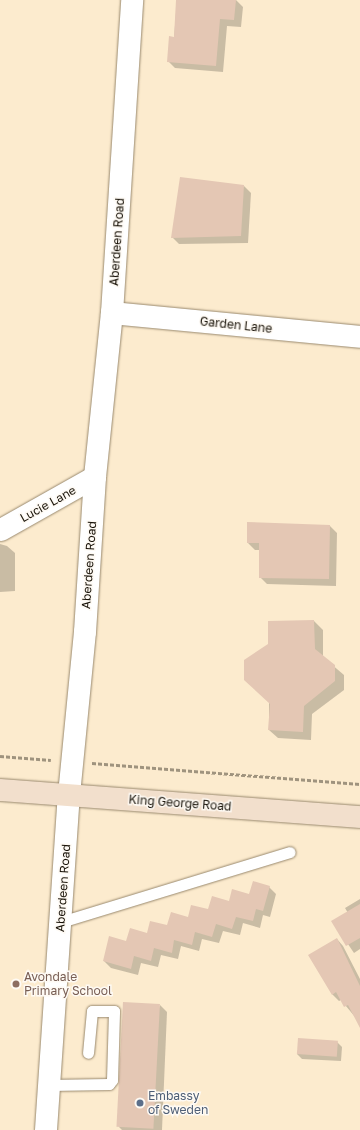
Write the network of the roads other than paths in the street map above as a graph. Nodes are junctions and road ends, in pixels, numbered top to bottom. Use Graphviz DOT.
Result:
graph roads {
  1 [pos="132,0"];
  2 [pos="112,313"];
  3 [pos="360,337"];
  4 [pos="95,477"];
  5 [pos="1,530"];
  6 [pos="0,790"];
  7 [pos="69,795"];
  8 [pos="360,816"];
  9 [pos="290,852"];
  10 [pos="61,922"];
  11 [pos="88,1053"];
  12 [pos="49,1085"];
  13 [pos="46,1130"];
  1 -- 2 [label="street, Aberdeen Road"];
  2 -- 3 [label="street, Garden Lane"];
  2 -- 4 [label="street, Aberdeen Road"];
  4 -- 5 [label="street, Lucie Lane"];
  4 -- 7 [label="street, Aberdeen Road"];
  6 -- 7 [label="main road, King George Road"];
  7 -- 8 [label="main road, King George Road"];
  7 -- 10 [label="street, Aberdeen Road"];
  9 -- 10 [label="lane"];
  10 -- 12 [label="street, Aberdeen Road"];
  11 -- 12 [label="lane"];
  12 -- 13 [label="street, Aberdeen Road"];
}
